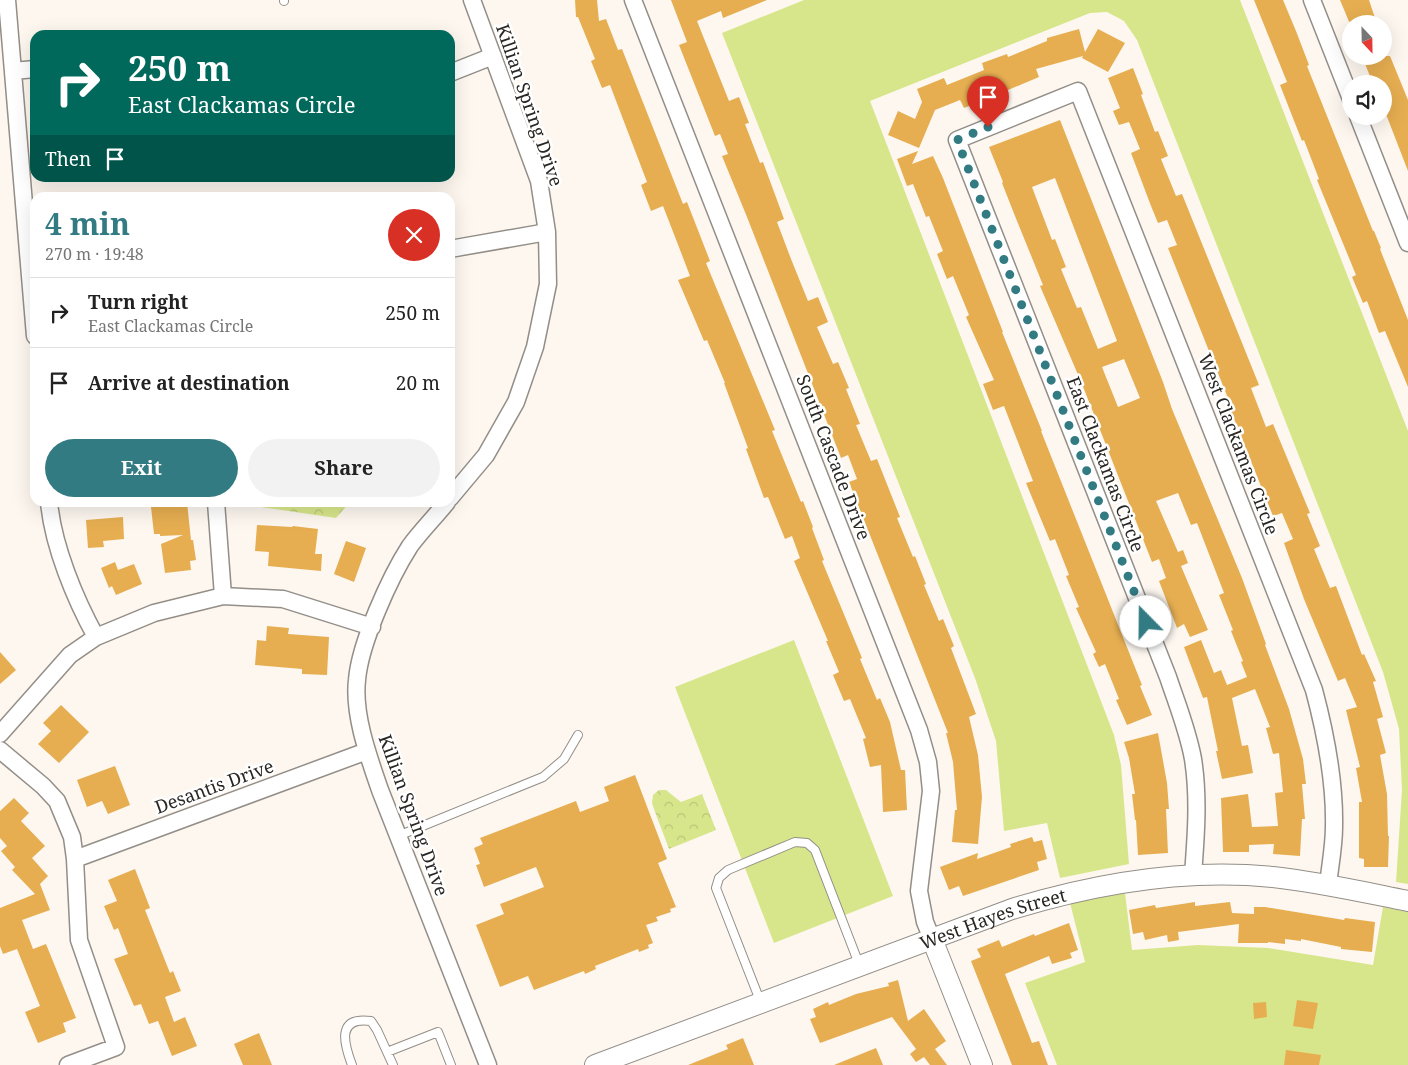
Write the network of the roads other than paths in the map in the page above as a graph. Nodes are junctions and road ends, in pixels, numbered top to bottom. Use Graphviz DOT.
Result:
graph roads {
  1 [pos="7,0"];
  2 [pos="472,0"];
  3 [pos="633,0"];
  4 [pos="1312,0"];
  5 [pos="493,56"];
  6 [pos="30,69"];
  7 [pos="13,71"];
  8 [pos="455,71"];
  9 [pos="1342,76"];
  10 [pos="1018,115"];
  11 [pos="1362,125"];
  12 [pos="30,222"];
  13 [pos="547,232"];
  14 [pos="1408,244"];
  15 [pos="455,248"];
  16 [pos="455,492"];
  17 [pos="49,507"];
  18 [pos="216,507"];
  19 [pos="443,507"];
  20 [pos="223,596"];
  21 [pos="372,627"];
  22 [pos="96,637"];
  23 [pos="0,734"];
  24 [pos="578,736"];
  25 [pos="0,750"];
  26 [pos="367,751"];
  27 [pos="398,836"];
  28 [pos="75,859"];
  29 [pos="1193,875"];
  30 [pos="1328,885"];
  31 [pos="1408,901"];
  32 [pos="932,939"];
  33 [pos="859,966"];
  34 [pos="761,1003"];
  35 [pos="388,1052"];
  36 [pos="68,1065"];
  37 [pos="352,1065"];
  38 [pos="392,1065"];
  39 [pos="451,1065"];
  40 [pos="488,1065"];
  41 [pos="595,1065"];
  42 [pos="982,1065"];
  1 -- 7 [label="street"];
  2 -- 5 [label="street, Killian Spring Drive"];
  3 -- 32 [label="street, South Cascade Drive"];
  4 -- 9 [label="street"];
  5 -- 8 [label="street"];
  5 -- 13 [label="street, Killian Spring Drive"];
  6 -- 7 [label="street"];
  7 -- 12 [label="street"];
  10 -- 29 [label="street, East Clackamas Circle"];
  10 -- 30 [label="street, West Clackamas Circle"];
  11 -- 14 [label="street"];
  13 -- 15 [label="street"];
  13 -- 16 [label="street, Killian Spring Drive"];
  17 -- 22 [label="street"];
  18 -- 20 [label="street"];
  19 -- 21 [label="street, Killian Spring Drive"];
  20 -- 21 [label="street"];
  20 -- 22 [label="street"];
  21 -- 26 [label="street, Killian Spring Drive"];
  22 -- 23 [label="street"];
  24 -- 27 [label="lane"];
  25 -- 28 [label="street"];
  26 -- 27 [label="street, Killian Spring Drive"];
  26 -- 28 [label="street, Desantis Drive"];
  27 -- 40 [label="street, Killian Spring Drive"];
  28 -- 36 [label="street"];
  29 -- 30 [label="street, West Hayes Street"];
  29 -- 32 [label="street, West Hayes Street"];
  30 -- 31 [label="street, West Hayes Street"];
  32 -- 33 [label="street, West Hayes Street"];
  32 -- 42 [label="street"];
  33 -- 34 [label="street, West Hayes Street"];
  33 -- 34 [label="lane"];
  34 -- 41 [label="street, West Hayes Street"];
  35 -- 37 [label="lane"];
  35 -- 38 [label="lane"];
  35 -- 39 [label="lane"];
}
